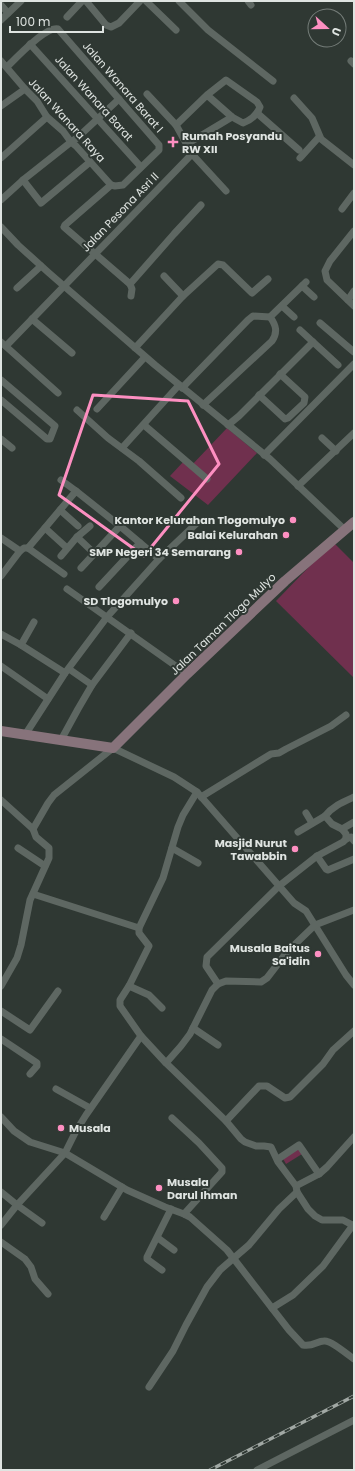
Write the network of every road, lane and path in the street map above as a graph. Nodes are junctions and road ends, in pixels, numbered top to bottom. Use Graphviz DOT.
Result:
graph roads {
  1 [pos="21,1"];
  2 [pos="82,1"];
  3 [pos="86,1"];
  4 [pos="140,1"];
  5 [pos="146,1"];
  6 [pos="179,1"];
  7 [pos="1,5"];
  8 [pos="8,13"];
  9 [pos="67,17"];
  10 [pos="1,20"];
  11 [pos="176,30"];
  12 [pos="30,44"];
  13 [pos="1,61"];
  14 [pos="6,67"];
  15 [pos="273,81"];
  16 [pos="25,89"];
  17 [pos="147,94"];
  18 [pos="207,95"];
  19 [pos="294,98"];
  20 [pos="119,99"];
  21 [pos="1,106"];
  22 [pos="257,113"];
  23 [pos="47,117"];
  24 [pos="232,117"];
  25 [pos="98,120"];
  26 [pos="176,126"];
  27 [pos="319,137"];
  28 [pos="70,142"];
  29 [pos="187,144"];
  30 [pos="300,150"];
  31 [pos="192,154"];
  32 [pos="1,158"];
  33 [pos="300,158"];
  34 [pos="90,162"];
  35 [pos="354,165"];
  36 [pos="141,167"];
  37 [pos="23,180"];
  38 [pos="111,184"];
  39 [pos="226,191"];
  40 [pos="354,193"];
  41 [pos="1,200"];
  42 [pos="201,205"];
  43 [pos="342,209"];
  44 [pos="1,227"];
  45 [pos="352,233"];
  46 [pos="95,254"];
  47 [pos="41,266"];
  48 [pos="164,276"];
  49 [pos="268,279"];
  50 [pos="130,284"];
  51 [pos="64,286"];
  52 [pos="17,288"];
  53 [pos="354,291"];
  54 [pos="131,296"];
  55 [pos="183,296"];
  56 [pos="314,297"];
  57 [pos="348,300"];
  58 [pos="282,306"];
  59 [pos="354,306"];
  60 [pos="270,317"];
  61 [pos="294,317"];
  62 [pos="32,318"];
  63 [pos="320,323"];
  64 [pos="300,330"];
  65 [pos="313,342"];
  66 [pos="3,344"];
  67 [pos="135,348"];
  68 [pos="354,352"];
  69 [pos="72,353"];
  70 [pos="145,357"];
  71 [pos="354,364"];
  72 [pos="338,365"];
  73 [pos="280,374"];
  74 [pos="1,380"];
  75 [pos="180,387"];
  76 [pos="58,393"];
  77 [pos="259,395"];
  78 [pos="1,400"];
  79 [pos="203,405"];
  80 [pos="97,408"];
  81 [pos="76,410"];
  82 [pos="144,425"];
  83 [pos="228,425"];
  84 [pos="354,434"];
  85 [pos="322,438"];
  86 [pos="1,439"];
  87 [pos="12,448"];
  88 [pos="122,448"];
  89 [pos="336,451"];
  90 [pos="264,455"];
  91 [pos="207,479"];
  92 [pos="61,480"];
  93 [pos="298,486"];
  94 [pos="76,491"];
  95 [pos="181,498"];
  96 [pos="60,510"];
  97 [pos="198,522"];
  98 [pos="354,522"];
  99 [pos="78,526"];
  100 [pos="90,526"];
  101 [pos="120,526"];
  102 [pos="45,528"];
  103 [pos="345,530"];
  104 [pos="77,537"];
  105 [pos="1,538"];
  106 [pos="140,543"];
  107 [pos="28,548"];
  108 [pos="67,548"];
  109 [pos="20,551"];
  110 [pos="95,554"];
  111 [pos="61,556"];
  112 [pos="159,559"];
  113 [pos="81,568"];
  114 [pos="2,571"];
  115 [pos="64,574"];
  116 [pos="99,587"];
  117 [pos="68,589"];
  118 [pos="106,616"];
  119 [pos="34,622"];
  120 [pos="131,633"];
  121 [pos="1,634"];
  122 [pos="21,645"];
  123 [pos="1,666"];
  124 [pos="67,671"];
  125 [pos="187,674"];
  126 [pos="92,685"];
  127 [pos="48,699"];
  128 [pos="346,715"];
  129 [pos="1,731"];
  130 [pos="25,735"];
  131 [pos="61,740"];
  132 [pos="112,748"];
  133 [pos="199,794"];
  134 [pos="354,797"];
  135 [pos="1,800"];
  136 [pos="306,813"];
  137 [pos="325,816"];
  138 [pos="354,822"];
  139 [pos="312,823"];
  140 [pos="33,829"];
  141 [pos="342,829"];
  142 [pos="298,832"];
  143 [pos="351,838"];
  144 [pos="18,848"];
  145 [pos="172,848"];
  146 [pos="317,856"];
  147 [pos="354,859"];
  148 [pos="198,863"];
  149 [pos="45,866"];
  150 [pos="279,886"];
  151 [pos="33,894"];
  152 [pos="354,910"];
  153 [pos="315,925"];
  154 [pos="139,928"];
  155 [pos="218,984"];
  156 [pos="354,984"];
  157 [pos="1,986"];
  158 [pos="129,986"];
  159 [pos="58,991"];
  160 [pos="162,1008"];
  161 [pos="1,1011"];
  162 [pos="193,1028"];
  163 [pos="354,1031"];
  164 [pos="141,1036"];
  165 [pos="1,1039"];
  166 [pos="218,1045"];
  167 [pos="166,1063"];
  168 [pos="30,1074"];
  169 [pos="56,1089"];
  170 [pos="90,1108"];
  171 [pos="1,1117"];
  172 [pos="172,1118"];
  173 [pos="226,1121"];
  174 [pos="354,1137"];
  175 [pos="65,1153"];
  176 [pos="278,1159"];
  177 [pos="319,1174"];
  178 [pos="122,1187"];
  179 [pos="296,1189"];
  180 [pos="1,1192"];
  181 [pos="16,1205"];
  182 [pos="171,1209"];
  183 [pos="184,1214"];
  184 [pos="104,1217"];
  185 [pos="42,1223"];
  186 [pos="1,1225"];
  187 [pos="354,1225"];
  188 [pos="158,1238"];
  189 [pos="1,1242"];
  190 [pos="174,1250"];
  191 [pos="234,1259"];
  192 [pos="162,1270"];
  193 [pos="48,1294"];
  194 [pos="272,1308"];
  195 [pos="354,1359"];
  196 [pos="149,1387"];
  197 [pos="354,1420"];
  198 [pos="257,1470"];
  1 -- 8 [label="street"];
  2 -- 9 [label="street"];
  3 -- 4 [label="street"];
  5 -- 11 [label="street"];
  6 -- 15 [label="street"];
  7 -- 8 [label="street"];
  8 -- 10 [label="street"];
  12 -- 14 [label="street"];
  12 -- 20 [label="street, Jalan Wanara Barat I"];
  12 -- 25 [label="street, Jalan Wanara Barat"];
  13 -- 14 [label="street, Jalan Wanara Raya"];
  14 -- 16 [label="street, Jalan Wanara Raya"];
  16 -- 21 [label="street"];
  16 -- 23 [label="street, Jalan Wanara Raya"];
  17 -- 26 [label="street"];
  18 -- 22 [label="street"];
  18 -- 24 [label="street"];
  18 -- 26 [label="street"];
  19 -- 27 [label="street"];
  20 -- 25 [label="street"];
  20 -- 36 [label="street, Jalan Wanara Barat I"];
  22 -- 24 [label="street"];
  22 -- 30 [label="street"];
  23 -- 28 [label="street, Jalan Wanara Raya"];
  23 -- 32 [label="street"];
  24 -- 29 [label="street"];
  25 -- 28 [label="street"];
  25 -- 36 [label="street, Jalan Wanara Barat"];
  26 -- 29 [label="street"];
  27 -- 33 [label="street"];
  27 -- 35 [label="street"];
  28 -- 34 [label="street, Jalan Wanara Raya"];
  28 -- 37 [label="street"];
  29 -- 31 [label="street"];
  31 -- 39 [label="street"];
  31 -- 46 [label="street, Jalan Pesona Asri II"];
  34 -- 37 [label="street"];
  34 -- 38 [label="street, Jalan Wanara Raya"];
  36 -- 38 [label="street"];
  37 -- 41 [label="street"];
  38 -- 46 [label="street"];
  40 -- 43 [label="street"];
  42 -- 50 [label="street"];
  44 -- 47 [label="street"];
  45 -- 57 [label="street"];
  46 -- 50 [label="street"];
  46 -- 51 [label="street, Jalan Pesona Asri II"];
  47 -- 51 [label="street"];
  47 -- 52 [label="street"];
  48 -- 55 [label="street"];
  49 -- 55 [label="street"];
  50 -- 54 [label="street"];
  51 -- 62 [label="street, Jalan Pesona Asri II"];
  51 -- 67 [label="street"];
  53 -- 57 [label="street"];
  55 -- 67 [label="street"];
  56 -- 58 [label="street"];
  57 -- 59 [label="street"];
  58 -- 60 [label="street"];
  58 -- 61 [label="street"];
  60 -- 75 [label="street"];
  60 -- 79 [label="street"];
  62 -- 66 [label="street, Jalan Pesona Asri II"];
  62 -- 69 [label="street"];
  63 -- 68 [label="street"];
  64 -- 65 [label="street"];
  65 -- 72 [label="street"];
  65 -- 73 [label="street"];
  66 -- 76 [label="street"];
  67 -- 70 [label="street"];
  70 -- 75 [label="street"];
  70 -- 80 [label="street"];
  71 -- 90 [label="street"];
  73 -- 77 [label="street"];
  73 -- 77 [label="street"];
  74 -- 78 [label="street"];
  75 -- 79 [label="street"];
  75 -- 82 [label="street"];
  77 -- 83 [label="street"];
  79 -- 83 [label="street"];
  81 -- 88 [label="street"];
  82 -- 88 [label="street"];
  82 -- 91 [label="street"];
  83 -- 90 [label="street"];
  84 -- 89 [label="street"];
  85 -- 89 [label="street"];
  86 -- 87 [label="street"];
  88 -- 95 [label="street"];
  89 -- 93 [label="street"];
  90 -- 93 [label="street"];
  92 -- 94 [label="street"];
  93 -- 103 [label="street"];
  94 -- 96 [label="street"];
  94 -- 101 [label="street"];
  96 -- 99 [label="street"];
  96 -- 102 [label="street"];
  97 -- 112 [label="street"];
  98 -- 103 [label="street, Jalan Taman Tlogo Mulyo"];
  100 -- 104 [label="street"];
  101 -- 106 [label="street"];
  101 -- 110 [label="street"];
  102 -- 107 [label="street"];
  102 -- 108 [label="street"];
  103 -- 125 [label="street, Jalan Taman Tlogo Mulyo"];
  104 -- 108 [label="street"];
  104 -- 110 [label="street"];
  105 -- 109 [label="street"];
  106 -- 112 [label="street"];
  106 -- 116 [label="street"];
  107 -- 109 [label="street"];
  107 -- 115 [label="street"];
  108 -- 111 [label="street"];
  109 -- 114 [label="street"];
  110 -- 113 [label="street"];
  112 -- 118 [label="street"];
  117 -- 118 [label="street"];
  118 -- 120 [label="street"];
  118 -- 124 [label="street"];
  119 -- 122 [label="street"];
  120 -- 125 [label="street"];
  120 -- 126 [label="street"];
  121 -- 122 [label="street"];
  122 -- 124 [label="street"];
  123 -- 127 [label="street"];
  124 -- 126 [label="street"];
  124 -- 127 [label="street"];
  125 -- 132 [label="street, Jalan Taman Tlogo Mulyo"];
  126 -- 131 [label="street"];
  127 -- 130 [label="street"];
  128 -- 133 [label="street"];
  129 -- 130 [label="street"];
  130 -- 131 [label="street"];
  131 -- 132 [label="street"];
  132 -- 133 [label="street"];
  132 -- 140 [label="street"];
  133 -- 145 [label="street"];
  133 -- 150 [label="street"];
  134 -- 137 [label="street"];
  135 -- 140 [label="street"];
  136 -- 139 [label="street"];
  137 -- 139 [label="street"];
  137 -- 141 [label="street"];
  138 -- 141 [label="street"];
  139 -- 142 [label="street"];
  140 -- 149 [label="street"];
  141 -- 143 [label="street"];
  143 -- 146 [label="street"];
  144 -- 149 [label="street"];
  145 -- 148 [label="street"];
  145 -- 154 [label="street"];
  146 -- 147 [label="street"];
  146 -- 150 [label="street"];
  149 -- 151 [label="street"];
  150 -- 153 [label="street"];
  150 -- 155 [label="street"];
  151 -- 154 [label="street"];
  151 -- 157 [label="street"];
  152 -- 153 [label="street"];
  153 -- 155 [label="street"];
  153 -- 156 [label="street"];
  154 -- 158 [label="street"];
  155 -- 162 [label="street"];
  158 -- 160 [label="street"];
  158 -- 164 [label="street"];
  159 -- 161 [label="street"];
  162 -- 166 [label="street"];
  162 -- 167 [label="street"];
  163 -- 173 [label="street"];
  164 -- 167 [label="street"];
  164 -- 170 [label="street"];
  165 -- 168 [label="street"];
  167 -- 173 [label="street"];
  169 -- 170 [label="street"];
  170 -- 175 [label="street"];
  171 -- 175 [label="street"];
  172 -- 183 [label="street"];
  173 -- 176 [label="street"];
  174 -- 177 [label="street"];
  175 -- 178 [label="street"];
  175 -- 181 [label="street"];
  176 -- 177 [label="street"];
  176 -- 179 [label="street"];
  177 -- 179 [label="street"];
  178 -- 182 [label="street"];
  178 -- 184 [label="street"];
  179 -- 187 [label="street"];
  179 -- 191 [label="street"];
  180 -- 181 [label="street"];
  181 -- 185 [label="street"];
  181 -- 186 [label="street"];
  182 -- 183 [label="street"];
  182 -- 188 [label="street"];
  183 -- 191 [label="street"];
  187 -- 194 [label="street"];
  188 -- 190 [label="street"];
  188 -- 192 [label="street"];
  189 -- 193 [label="street"];
  191 -- 194 [label="street"];
  191 -- 196 [label="street"];
  194 -- 195 [label="street"];
  197 -- 198 [label="street"];
}
